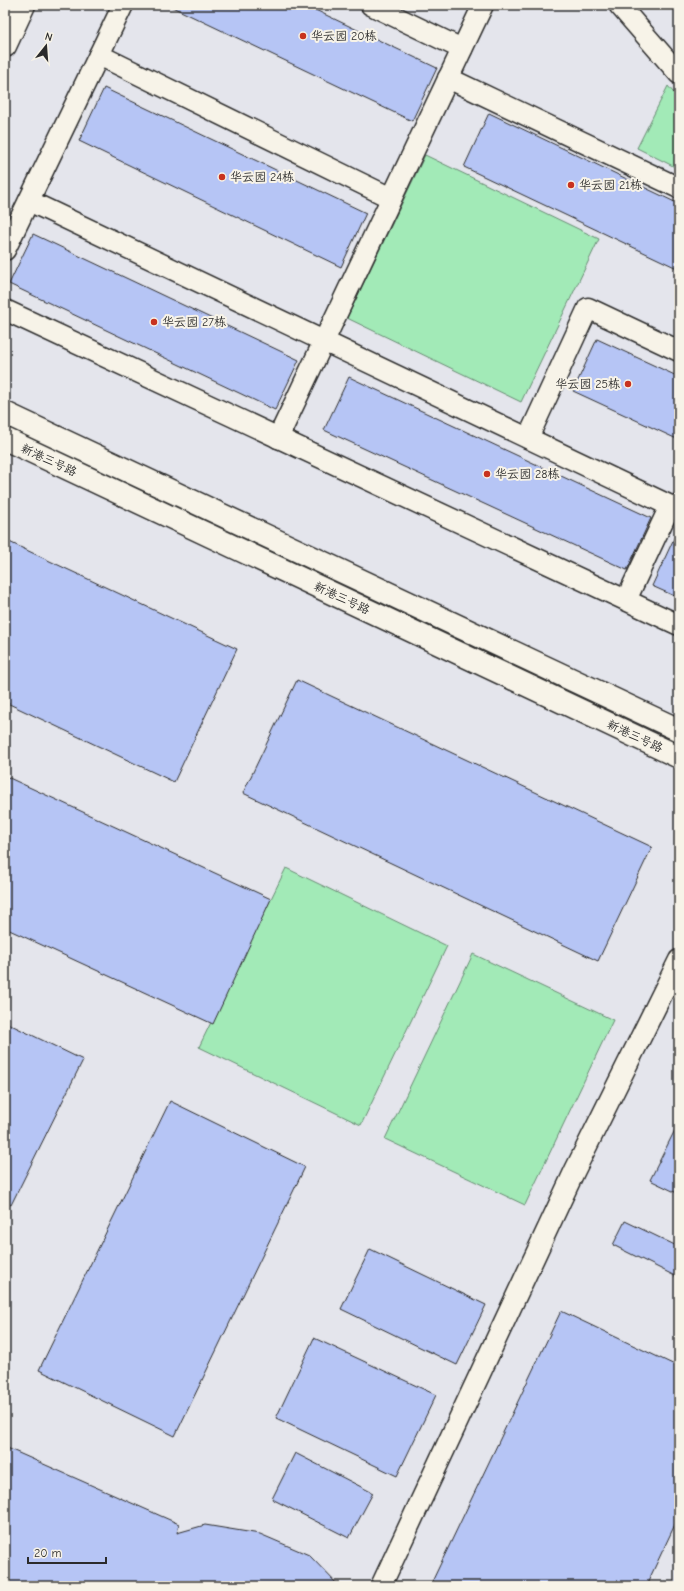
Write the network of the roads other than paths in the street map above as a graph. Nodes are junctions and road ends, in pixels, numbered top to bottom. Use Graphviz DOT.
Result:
graph roads {
  1 [pos="24,5"];
  2 [pos="123,5"];
  3 [pos="371,5"];
  4 [pos="483,5"];
  5 [pos="619,5"];
  6 [pos="5,46"];
  7 [pos="462,49"];
  8 [pos="99,55"];
  9 [pos="679,74"];
  10 [pos="448,78"];
  11 [pos="679,188"];
  12 [pos="391,198"];
  13 [pos="29,201"];
  14 [pos="5,250"];
  15 [pos="5,310"];
  16 [pos="323,341"];
  17 [pos="679,350"];
  18 [pos="5,413"];
  19 [pos="278,438"];
  20 [pos="528,438"];
  21 [pos="5,439"];
  22 [pos="674,508"];
  23 [pos="626,600"];
  24 [pos="679,625"];
  25 [pos="679,730"];
  26 [pos="679,757"];
  27 [pos="679,960"];
  28 [pos="381,1586"];
  1 -- 6 [label="main road"];
  2 -- 8 [label="street"];
  3 -- 7 [label="street"];
  4 -- 7 [label="street"];
  5 -- 9 [label="street"];
  7 -- 10 [label="street"];
  8 -- 12 [label="street"];
  8 -- 13 [label="street"];
  10 -- 11 [label="street"];
  10 -- 12 [label="street"];
  12 -- 16 [label="street"];
  13 -- 14 [label="street"];
  13 -- 16 [label="street"];
  15 -- 19 [label="street"];
  16 -- 19 [label="street"];
  16 -- 20 [label="street"];
  17 -- 20 [label="street"];
  18 -- 25 [label="main road, 新港三号路"];
  19 -- 23 [label="street"];
  20 -- 22 [label="street"];
  21 -- 26 [label="main road, 新港三号路"];
  22 -- 23 [label="street"];
  23 -- 24 [label="street"];
  27 -- 28 [label="street"];
}
